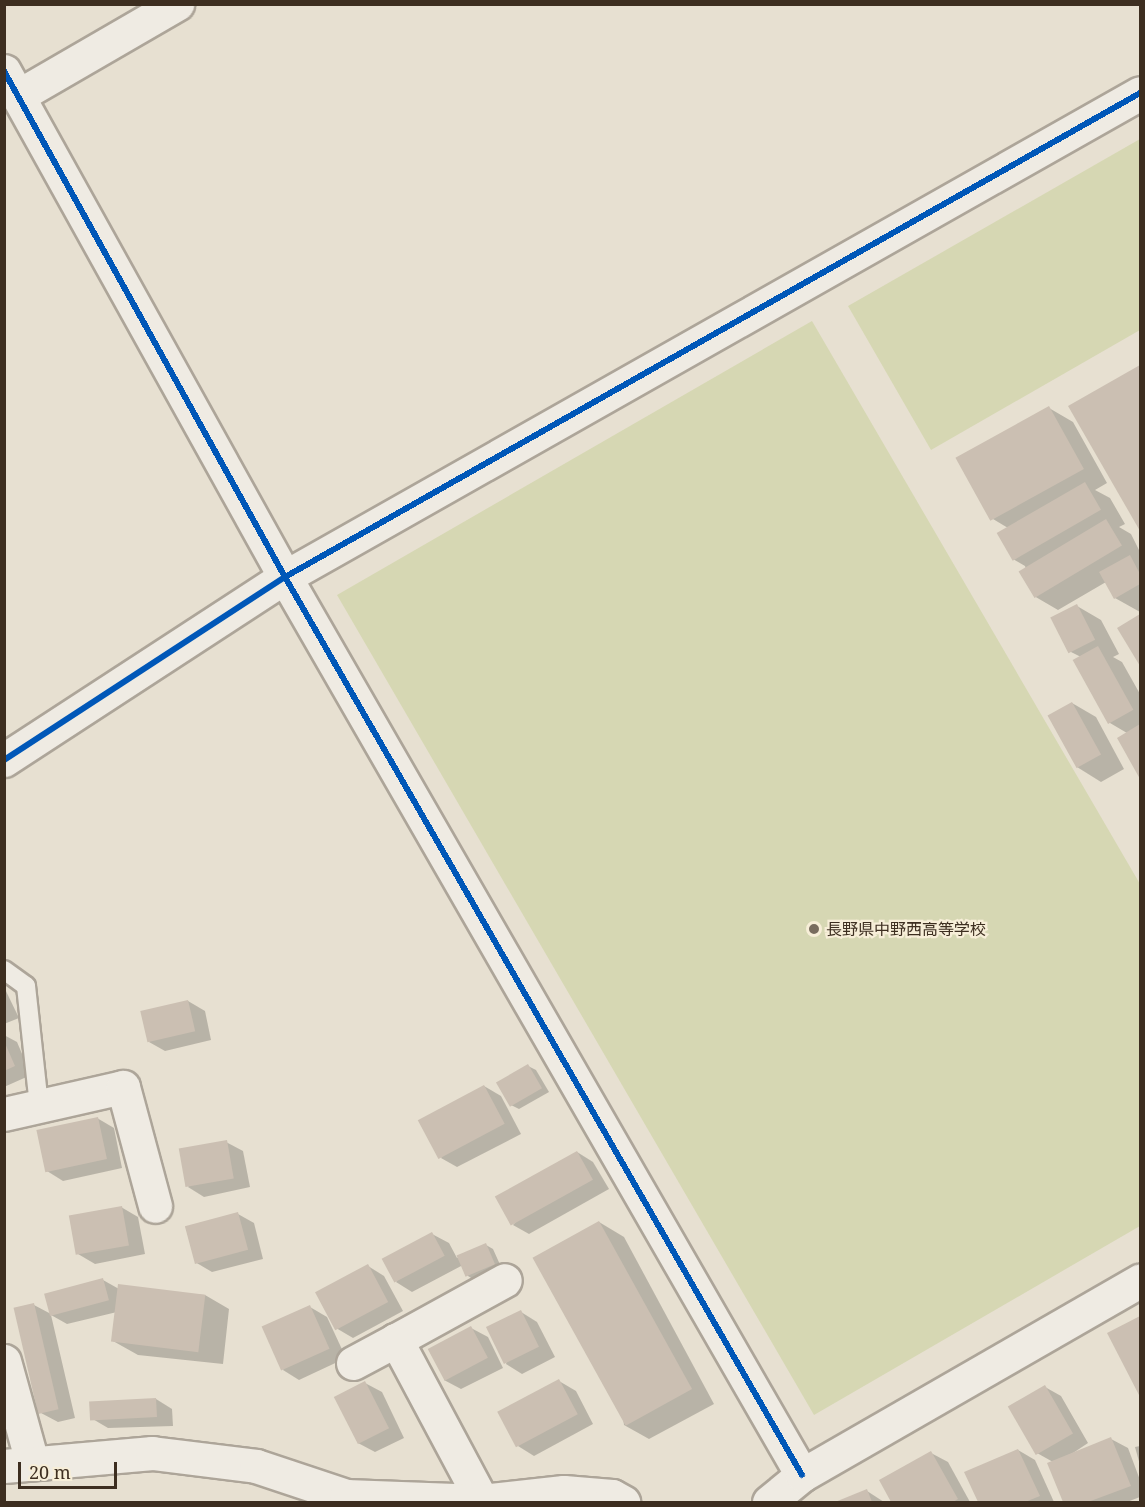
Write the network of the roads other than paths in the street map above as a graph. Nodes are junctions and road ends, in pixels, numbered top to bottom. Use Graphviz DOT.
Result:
graph roads {
  1 [pos="177,4"];
  2 [pos="9,90"];
  3 [pos="1140,93"];
  4 [pos="285,577"];
  5 [pos="4,760"];
  6 [pos="4,970"];
  7 [pos="39,1106"];
  8 [pos="4,1114"];
  9 [pos="154,1206"];
  10 [pos="505,1280"];
  11 [pos="1140,1281"];
  12 [pos="396,1340"];
  13 [pos="4,1361"];
  14 [pos="353,1364"];
  15 [pos="18,1464"];
  16 [pos="802,1475"];
  17 [pos="482,1501"];
  18 [pos="623,1503"];
  19 [pos="769,1503"];
  1 -- 2 [label="street"];
  2 -- 4 [label="street"];
  3 -- 4 [label="street"];
  4 -- 5 [label="street"];
  4 -- 16 [label="street"];
  6 -- 7 [label="lane"];
  7 -- 8 [label="street"];
  7 -- 9 [label="street"];
  10 -- 12 [label="street"];
  11 -- 16 [label="street"];
  12 -- 14 [label="street"];
  12 -- 17 [label="street"];
  13 -- 15 [label="street"];
  15 -- 17 [label="street"];
  16 -- 19 [label="street"];
  17 -- 18 [label="street"];
}
